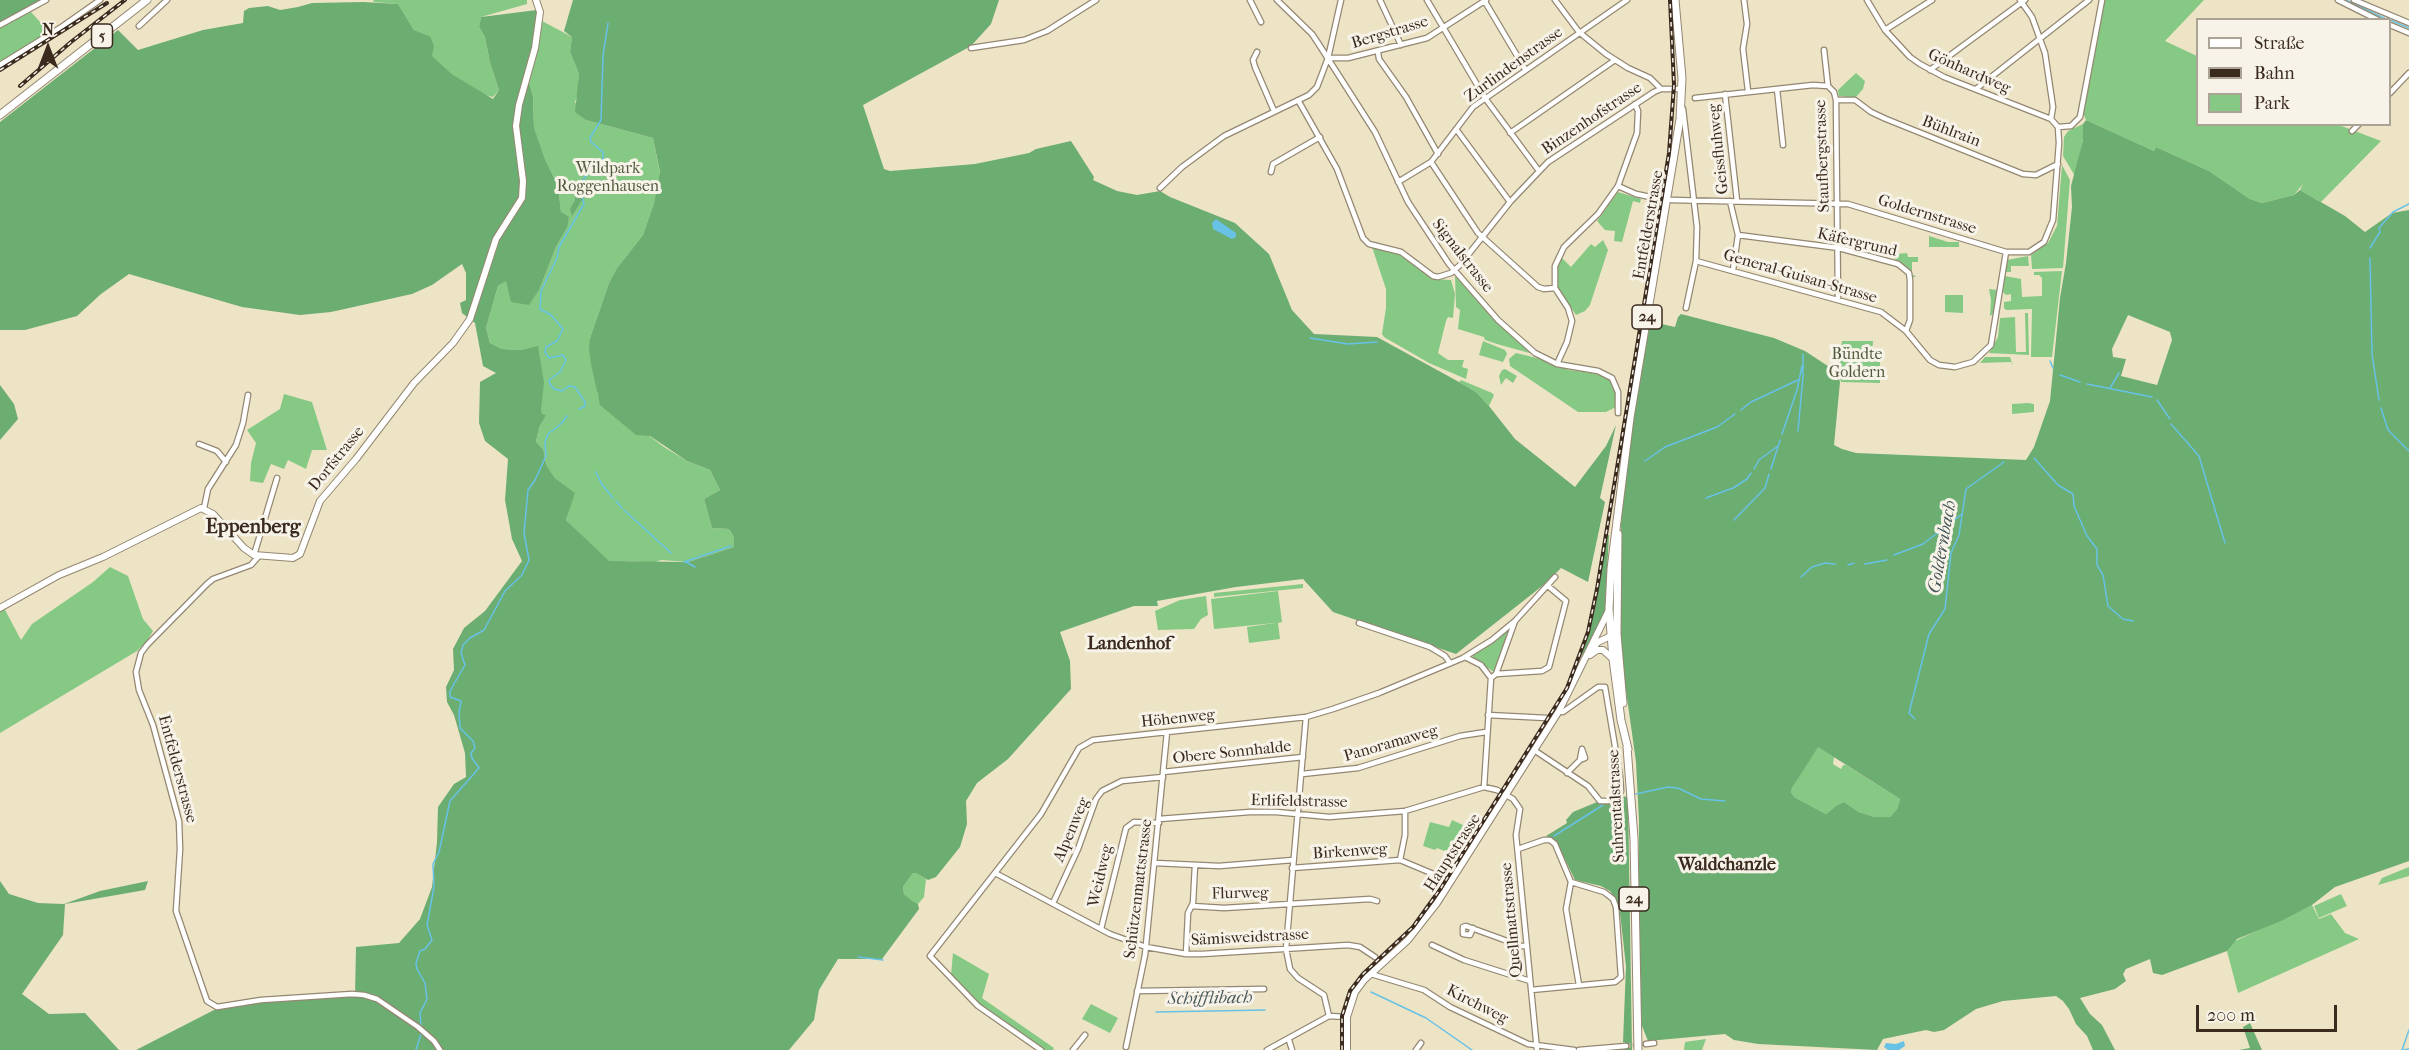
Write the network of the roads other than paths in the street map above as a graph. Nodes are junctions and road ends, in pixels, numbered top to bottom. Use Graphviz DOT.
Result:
graph roads {
  1 [pos="46,0"];
  2 [pos="100,0"];
  3 [pos="147,0"];
  4 [pos="167,0"];
  5 [pos="536,0"];
  6 [pos="1096,0"];
  7 [pos="1250,0"];
  8 [pos="1277,0"];
  9 [pos="1341,0"];
  10 [pos="1380,0"];
  11 [pos="1427,0"];
  12 [pos="1485,0"];
  13 [pos="1555,0"];
  14 [pos="1627,0"];
  15 [pos="1675,0"];
  16 [pos="1744,0"];
  17 [pos="1868,0"];
  18 [pos="1932,0"];
  19 [pos="2089,0"];
  20 [pos="2102,0"];
  21 [pos="2337,0"];
  22 [pos="2354,0"];
  23 [pos="2022,1"];
  24 [pos="2374,18"];
  25 [pos="1261,22"];
  26 [pos="2409,23"];
  27 [pos="0,25"];
  28 [pos="2391,25"];
  29 [pos="139,26"];
  30 [pos="1443,28"];
  31 [pos="1885,30"];
  32 [pos="1579,32"];
  33 [pos="2409,33"];
  34 [pos="2041,38"];
  35 [pos="1401,45"];
  36 [pos="971,48"];
  37 [pos="1824,50"];
  38 [pos="1257,52"];
  39 [pos="1378,52"];
  40 [pos="1328,58"];
  41 [pos="1615,60"];
  42 [pos="0,65"];
  43 [pos="1525,69"];
  44 [pos="1930,70"];
  45 [pos="2409,73"];
  46 [pos="1828,86"];
  47 [pos="1777,88"];
  48 [pos="1661,89"];
  49 [pos="1682,89"];
  50 [pos="1976,89"];
  51 [pos="1748,91"];
  52 [pos="2391,92"];
  53 [pos="1725,94"];
  54 [pos="1485,98"];
  55 [pos="1695,98"];
  56 [pos="1298,100"];
  57 [pos="1836,100"];
  58 [pos="1635,104"];
  59 [pos="1682,104"];
  60 [pos="1274,111"];
  61 [pos="0,115"];
  62 [pos="2052,119"];
  63 [pos="2357,126"];
  64 [pos="2058,127"];
  65 [pos="1456,129"];
  66 [pos="2352,131"];
  67 [pos="1510,133"];
  68 [pos="1320,137"];
  69 [pos="1782,145"];
  70 [pos="1438,154"];
  71 [pos="1431,162"];
  72 [pos="2058,164"];
  73 [pos="1539,171"];
  74 [pos="1271,172"];
  75 [pos="1398,182"];
  76 [pos="1618,186"];
  77 [pos="1160,188"];
  78 [pos="1660,199"];
  79 [pos="1671,200"];
  80 [pos="1694,200"];
  81 [pos="1730,201"];
  82 [pos="1737,201"];
  83 [pos="1510,202"];
  84 [pos="1838,203"];
  85 [pos="1738,235"];
  86 [pos="1483,237"];
  87 [pos="1839,248"];
  88 [pos="2006,252"];
  89 [pos="1696,261"];
  90 [pos="1454,270"];
  91 [pos="1733,270"];
  92 [pos="1555,288"];
  93 [pos="1838,299"];
  94 [pos="1686,308"];
  95 [pos="1906,332"];
  96 [pos="1557,364"];
  97 [pos="248,395"];
  98 [pos="1618,413"];
  99 [pos="199,444"];
  100 [pos="226,462"];
  101 [pos="277,478"];
  102 [pos="204,508"];
  103 [pos="1617,524"];
  104 [pos="256,556"];
  105 [pos="1555,577"];
  106 [pos="1548,586"];
  107 [pos="0,608"];
  108 [pos="1609,609"];
  109 [pos="1515,621"];
  110 [pos="1359,623"];
  111 [pos="1613,634"];
  112 [pos="1597,635"];
  113 [pos="1465,657"];
  114 [pos="1612,659"];
  115 [pos="1583,661"];
  116 [pos="1450,663"];
  117 [pos="1496,674"];
  118 [pos="1491,678"];
  119 [pos="1559,711"];
  120 [pos="1488,715"];
  121 [pos="1306,717"];
  122 [pos="1547,718"];
  123 [pos="1167,732"];
  124 [pos="1486,732"];
  125 [pos="1628,749"];
  126 [pos="1534,750"];
  127 [pos="1303,757"];
  128 [pos="1580,760"];
  129 [pos="1567,772"];
  130 [pos="1302,774"];
  131 [pos="1163,775"];
  132 [pos="1484,787"];
  133 [pos="1505,794"];
  134 [pos="1405,811"];
  135 [pos="1297,814"];
  136 [pos="1159,821"];
  137 [pos="1518,849"];
  138 [pos="1293,860"];
  139 [pos="1400,860"];
  140 [pos="1155,863"];
  141 [pos="1195,865"];
  142 [pos="1292,868"];
  143 [pos="997,874"];
  144 [pos="1443,878"];
  145 [pos="1571,882"];
  146 [pos="1377,901"];
  147 [pos="1053,903"];
  148 [pos="1289,904"];
  149 [pos="1192,906"];
  150 [pos="1473,928"];
  151 [pos="1101,929"];
  152 [pos="1432,945"];
  153 [pos="1527,946"];
  154 [pos="1146,947"];
  155 [pos="1286,950"];
  156 [pos="1186,954"];
  157 [pos="1375,957"];
  158 [pos="1371,974"];
  159 [pos="1530,981"];
  160 [pos="1579,985"];
  161 [pos="1264,989"];
  162 [pos="1531,990"];
  163 [pos="1137,992"];
  164 [pos="1329,1016"];
  165 [pos="1347,1017"];
  166 [pos="1085,1035"];
  167 [pos="1289,1040"];
  168 [pos="1421,1043"];
  169 [pos="1654,1043"];
  170 [pos="1646,1044"];
  171 [pos="1626,1046"];
  172 [pos="1125,1048"];
  173 [pos="1536,1048"];
  174 [pos="440,1050"];
  175 [pos="1041,1050"];
  176 [pos="1073,1050"];
  177 [pos="1133,1050"];
  178 [pos="1267,1050"];
  179 [pos="1292,1050"];
  180 [pos="1347,1050"];
  181 [pos="1416,1050"];
  182 [pos="1574,1050"];
  183 [pos="1579,1050"];
  184 [pos="1638,1050"];
  1 -- 27 [label="street"];
  2 -- 42 [label="street"];
  3 -- 61 [label="main road, 5"];
  4 -- 29 [label="street"];
  5 -- 104 [label="street, Dorfstrasse"];
  6 -- 36 [label="street"];
  7 -- 25 [label="street"];
  8 -- 40 [label="street, Signalstrasse"];
  9 -- 40 [label="street"];
  10 -- 35 [label="street"];
  11 -- 30 [label="street"];
  12 -- 30 [label="street, Bergstrasse"];
  12 -- 43 [label="street"];
  13 -- 32 [label="street"];
  14 -- 32 [label="street, Zurlindenstrasse"];
  15 -- 49 [label="main road, Entfelderstrasse / 24"];
  16 -- 51 [label="street"];
  17 -- 31 [label="street, Gönhardweg"];
  18 -- 31 [label="street"];
  19 -- 34 [label="street"];
  20 -- 64 [label="street"];
  21 -- 24 [label="street"];
  22 -- 26 [label="street"];
  23 -- 34 [label="street"];
  23 -- 44 [label="street"];
  28 -- 33 [label="street"];
  30 -- 35 [label="street, Bergstrasse"];
  30 -- 54 [label="street"];
  31 -- 44 [label="street, Gönhardweg"];
  32 -- 41 [label="street"];
  32 -- 43 [label="street, Zurlindenstrasse"];
  34 -- 50 [label="street"];
  34 -- 62 [label="street"];
  35 -- 39 [label="street, Bergstrasse"];
  37 -- 46 [label="street"];
  38 -- 60 [label="street"];
  39 -- 40 [label="street, Bergstrasse"];
  39 -- 70 [label="street"];
  40 -- 56 [label="street"];
  40 -- 75 [label="street, Signalstrasse"];
  41 -- 48 [label="street"];
  41 -- 67 [label="street"];
  43 -- 54 [label="street, Zurlindenstrasse"];
  44 -- 50 [label="street, Gönhardweg"];
  45 -- 52 [label="street"];
  46 -- 47 [label="street"];
  46 -- 57 [label="street, Staufbergstrasse"];
  47 -- 51 [label="street"];
  47 -- 69 [label="street"];
  48 -- 49 [label="street, Binzenhofstrasse"];
  48 -- 58 [label="street, Binzenhofstrasse"];
  49 -- 59 [label="main road, Entfelderstrasse / 24"];
  50 -- 62 [label="street, Gönhardweg"];
  51 -- 53 [label="street"];
  53 -- 55 [label="street"];
  53 -- 82 [label="street, Geissfluhweg"];
  54 -- 65 [label="street, Zurlindenstrasse"];
  54 -- 67 [label="street"];
  56 -- 60 [label="street"];
  56 -- 68 [label="street"];
  57 -- 72 [label="street, Bühlrain"];
  57 -- 84 [label="street, Staufbergstrasse"];
  58 -- 73 [label="street, Binzenhofstrasse"];
  58 -- 76 [label="street"];
  59 -- 80 [label="street"];
  59 -- 103 [label="main road, Entfelderstrasse / 24"];
  60 -- 77 [label="street"];
  62 -- 64 [label="street"];
  63 -- 66 [label="street"];
  64 -- 72 [label="street, Goldernstrasse"];
  65 -- 70 [label="street, Zurlindenstrasse"];
  65 -- 83 [label="street"];
  67 -- 73 [label="street"];
  68 -- 74 [label="street"];
  68 -- 90 [label="street"];
  70 -- 71 [label="street, Zurlindenstrasse"];
  71 -- 75 [label="street, Zurlindenstrasse"];
  71 -- 86 [label="street"];
  72 -- 88 [label="street, Goldernstrasse"];
  73 -- 83 [label="street, Binzenhofstrasse"];
  75 -- 90 [label="street, Signalstrasse"];
  76 -- 78 [label="street"];
  76 -- 92 [label="street"];
  79 -- 80 [label="street, Goldernstrasse"];
  80 -- 81 [label="street, Goldernstrasse"];
  80 -- 89 [label="street"];
  81 -- 82 [label="street, Goldernstrasse"];
  81 -- 85 [label="street, Geissfluhweg"];
  82 -- 84 [label="street, Goldernstrasse"];
  83 -- 86 [label="street, Binzenhofstrasse"];
  84 -- 87 [label="street, Staufbergstrasse"];
  84 -- 88 [label="street, Goldernstrasse"];
  85 -- 87 [label="street, Käfergrund"];
  85 -- 91 [label="street, Geissfluhweg"];
  86 -- 90 [label="street, Binzenhofstrasse"];
  86 -- 92 [label="street"];
  87 -- 93 [label="street, Staufbergstrasse"];
  87 -- 95 [label="street, Käfergrund"];
  88 -- 95 [label="street, General-Guisan-Strasse"];
  89 -- 91 [label="street, General-Guisan-Strasse"];
  89 -- 94 [label="street"];
  90 -- 96 [label="street, Signalstrasse"];
  91 -- 93 [label="street, General-Guisan-Strasse"];
  92 -- 96 [label="street"];
  93 -- 95 [label="street, General-Guisan-Strasse"];
  96 -- 98 [label="street, Signalstrasse"];
  97 -- 100 [label="street"];
  99 -- 100 [label="street"];
  100 -- 102 [label="street"];
  101 -- 104 [label="street"];
  102 -- 104 [label="street"];
  102 -- 107 [label="street"];
  103 -- 108 [label="main road, Entfelderstrasse / 24"];
  103 -- 111 [label="main road, Entfelderstrasse / 24"];
  104 -- 174 [label="street, Entfelderstrasse"];
  105 -- 106 [label="street, Höhenweg"];
  106 -- 109 [label="street, Höhenweg"];
  106 -- 117 [label="street"];
  108 -- 111 [label="main road, Entfelderstrasse / 24"];
  108 -- 112 [label="street, Hauptstrasse"];
  109 -- 113 [label="street, Höhenweg"];
  109 -- 117 [label="street"];
  110 -- 116 [label="street"];
  111 -- 112 [label="street"];
  111 -- 114 [label="main road, Entfelderstrasse / 24"];
  111 -- 115 [label="street"];
  111 -- 125 [label="main road, Suhrentalstrasse / 24"];
  112 -- 115 [label="street, Hauptstrasse"];
  113 -- 116 [label="street, Höhenweg"];
  113 -- 118 [label="street"];
  114 -- 115 [label="street"];
  114 -- 125 [label="main road, Entfelderstrasse / 24"];
  115 -- 119 [label="street, Hauptstrasse"];
  116 -- 121 [label="street, Höhenweg"];
  117 -- 118 [label="street"];
  118 -- 120 [label="street"];
  119 -- 126 [label="street, Hauptstrasse"];
  119 -- 129 [label="street"];
  120 -- 122 [label="street"];
  120 -- 124 [label="street"];
  121 -- 123 [label="street, Höhenweg"];
  121 -- 127 [label="street"];
  123 -- 131 [label="street, Schützenmattstrasse"];
  123 -- 143 [label="street, Höhenweg"];
  124 -- 130 [label="street, Panoramaweg"];
  124 -- 132 [label="street"];
  125 -- 184 [label="main road, Suhrentalstrasse / 24"];
  126 -- 129 [label="street"];
  126 -- 133 [label="street, Hauptstrasse"];
  127 -- 130 [label="street"];
  127 -- 131 [label="street, Obere Sonnhalde"];
  128 -- 129 [label="street"];
  130 -- 135 [label="street"];
  131 -- 136 [label="street, Schützenmattstrasse"];
  131 -- 147 [label="street, Alpenweg"];
  132 -- 133 [label="street"];
  132 -- 134 [label="street, Erlifeldstrasse"];
  133 -- 137 [label="street, Quellmattstrasse"];
  133 -- 158 [label="street, Hauptstrasse"];
  134 -- 135 [label="street, Erlifeldstrasse"];
  134 -- 139 [label="street"];
  135 -- 136 [label="street, Erlifeldstrasse"];
  135 -- 138 [label="street"];
  136 -- 140 [label="street, Schützenmattstrasse"];
  136 -- 151 [label="street, Weidweg"];
  137 -- 145 [label="street"];
  137 -- 153 [label="street, Quellmattstrasse"];
  138 -- 141 [label="street"];
  138 -- 142 [label="street"];
  139 -- 142 [label="street, Birkenweg"];
  139 -- 144 [label="street, Birkenweg"];
  140 -- 141 [label="street"];
  140 -- 154 [label="street, Schützenmattstrasse"];
  141 -- 149 [label="street"];
  142 -- 148 [label="street"];
  143 -- 147 [label="street, Sämisweidstrasse"];
  143 -- 175 [label="street, Höhenweg"];
  145 -- 160 [label="street"];
  145 -- 160 [label="street"];
  146 -- 148 [label="street, Flurweg"];
  147 -- 151 [label="street, Sämisweidstrasse"];
  148 -- 149 [label="street, Flurweg"];
  148 -- 155 [label="street"];
  149 -- 156 [label="street"];
  150 -- 153 [label="street"];
  151 -- 154 [label="street, Sämisweidstrasse"];
  152 -- 159 [label="street"];
  153 -- 159 [label="street, Quellmattstrasse"];
  154 -- 156 [label="street, Sämisweidstrasse"];
  154 -- 163 [label="street, Schützenmattstrasse"];
  155 -- 156 [label="street, Sämisweidstrasse"];
  155 -- 157 [label="street, Sämisweidstrasse"];
  155 -- 164 [label="street"];
  158 -- 165 [label="street, Hauptstrasse"];
  158 -- 173 [label="street, Kirchweg"];
  159 -- 162 [label="street, Quellmattstrasse"];
  160 -- 162 [label="street"];
  161 -- 163 [label="street"];
  162 -- 173 [label="street, Quellmattstrasse"];
  163 -- 172 [label="street, Schützenmattstrasse"];
  164 -- 165 [label="street"];
  164 -- 167 [label="street"];
  165 -- 180 [label="street, Hauptstrasse"];
  166 -- 176 [label="street"];
  167 -- 178 [label="street"];
  167 -- 179 [label="street"];
  168 -- 181 [label="street"];
  169 -- 170 [label="street"];
  171 -- 183 [label="street"];
  172 -- 177 [label="street"];
  173 -- 182 [label="street, Kirchweg"];
}
